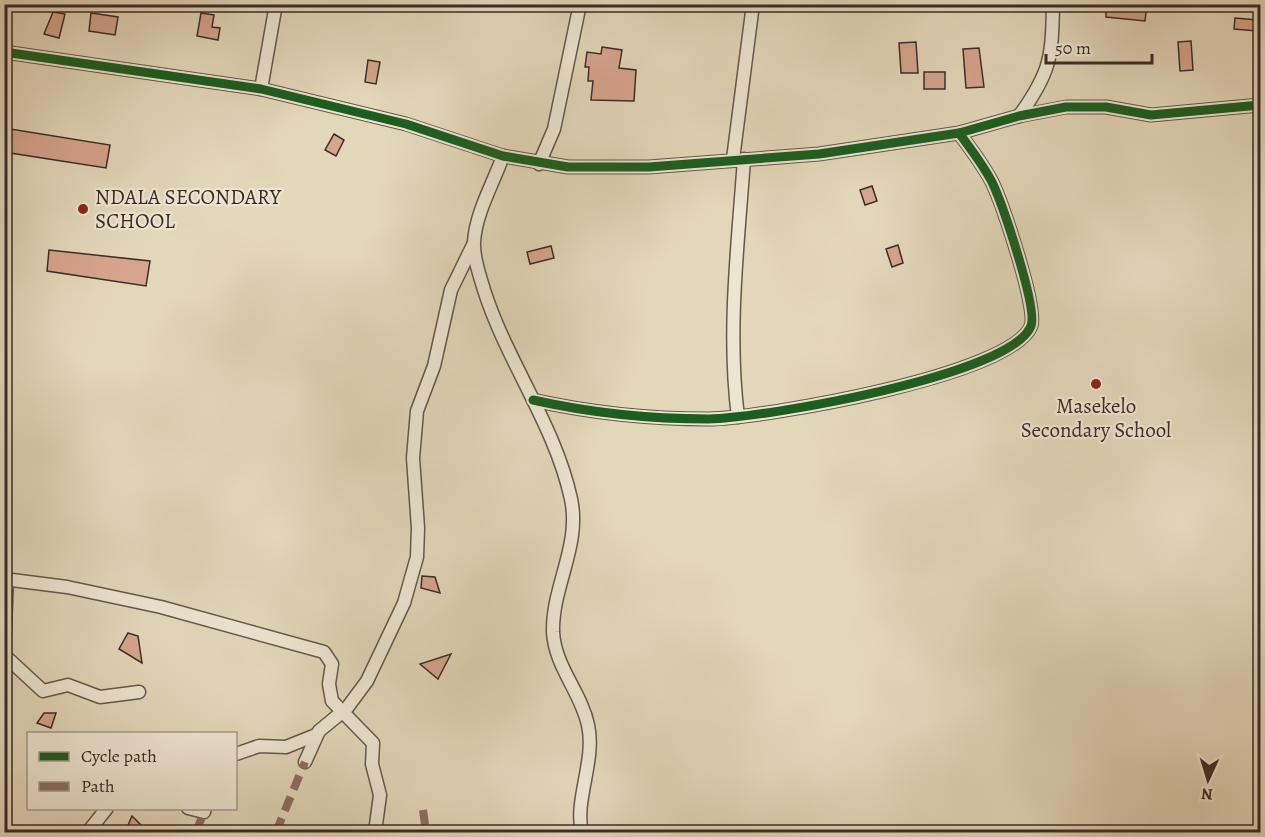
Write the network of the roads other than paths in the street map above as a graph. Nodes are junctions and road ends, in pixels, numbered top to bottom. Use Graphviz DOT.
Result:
graph roads {
  1 [pos="276,4"];
  2 [pos="580,4"];
  3 [pos="753,4"];
  4 [pos="1053,4"];
  5 [pos="4,52"];
  6 [pos="261,89"];
  7 [pos="1260,105"];
  8 [pos="1019,116"];
  9 [pos="959,133"];
  10 [pos="503,156"];
  11 [pos="738,159"];
  12 [pos="539,164"];
  13 [pos="473,245"];
  14 [pos="533,400"];
  15 [pos="738,417"];
  16 [pos="6,579"];
  17 [pos="4,651"];
  18 [pos="4,655"];
  19 [pos="139,693"];
  20 [pos="341,714"];
  21 [pos="316,735"];
  22 [pos="237,754"];
  23 [pos="305,762"];
  24 [pos="105,810"];
  25 [pos="88,832"];
  26 [pos="375,832"];
  27 [pos="582,832"];
  1 -- 6 [label="street"];
  2 -- 12 [label="street"];
  3 -- 11 [label="street"];
  4 -- 8 [label="street"];
  5 -- 6 [label="street"];
  6 -- 10 [label="street"];
  7 -- 8 [label="street"];
  8 -- 9 [label="street"];
  9 -- 11 [label="street"];
  9 -- 15 [label="street"];
  10 -- 12 [label="street"];
  10 -- 13 [label="street"];
  11 -- 12 [label="street"];
  11 -- 15 [label="street"];
  13 -- 14 [label="street"];
  13 -- 20 [label="street"];
  14 -- 15 [label="street"];
  14 -- 27 [label="street"];
  16 -- 17 [label="street"];
  16 -- 20 [label="street"];
  18 -- 19 [label="street"];
  20 -- 21 [label="street"];
  20 -- 26 [label="street"];
  21 -- 22 [label="street"];
  21 -- 23 [label="street"];
  24 -- 25 [label="street"];
}
